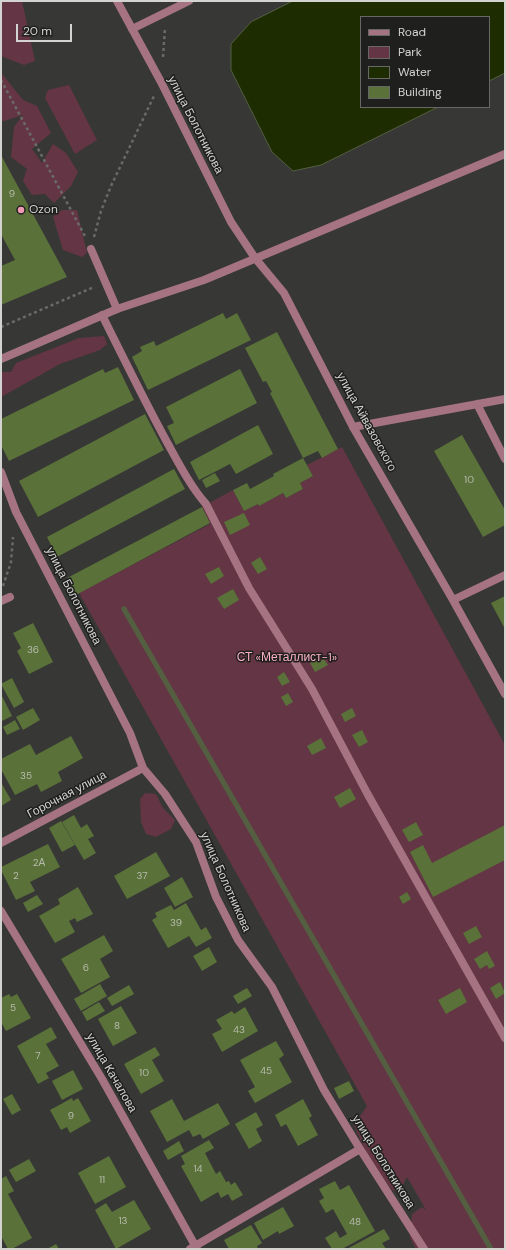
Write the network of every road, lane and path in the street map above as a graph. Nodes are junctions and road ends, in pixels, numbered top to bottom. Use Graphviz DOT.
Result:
graph roads {
  1 [pos="117,1"];
  2 [pos="189,1"];
  3 [pos="167,12"];
  4 [pos="132,29"];
  5 [pos="163,59"];
  6 [pos="1,80"];
  7 [pos="161,82"];
  8 [pos="505,154"];
  9 [pos="91,249"];
  10 [pos="255,258"];
  11 [pos="106,282"];
  12 [pos="117,309"];
  13 [pos="102,315"];
  14 [pos="1,327"];
  15 [pos="1,359"];
  16 [pos="505,399"];
  17 [pos="476,404"];
  18 [pos="353,427"];
  19 [pos="505,459"];
  20 [pos="1,472"];
  21 [pos="16,512"];
  22 [pos="505,575"];
  23 [pos="3,587"];
  24 [pos="10,597"];
  25 [pos="453,600"];
  26 [pos="1,601"];
  27 [pos="505,694"];
  28 [pos="143,768"];
  29 [pos="1,842"];
  30 [pos="1,911"];
  31 [pos="505,1038"];
  32 [pos="360,1149"];
  33 [pos="194,1248"];
  34 [pos="424,1249"];
  1 -- 4 [label="street, улица Болотникова"];
  2 -- 3 [label="street"];
  3 -- 4 [label="street"];
  3 -- 5 [label="path"];
  4 -- 7 [label="street, улица Болотникова"];
  6 -- 9 [label="path"];
  7 -- 9 [label="path"];
  7 -- 10 [label="street, улица Болотникова"];
  8 -- 10 [label="street"];
  9 -- 11 [label="street"];
  10 -- 12 [label="street"];
  10 -- 18 [label="street, улица Айвазовского"];
  11 -- 12 [label="street"];
  11 -- 14 [label="path"];
  12 -- 13 [label="street"];
  13 -- 15 [label="street"];
  13 -- 31 [label="street"];
  16 -- 17 [label="street"];
  17 -- 18 [label="street"];
  17 -- 19 [label="street"];
  18 -- 25 [label="street, улица Айвазовского"];
  20 -- 21 [label="street, улица Болотникова"];
  21 -- 23 [label="path"];
  21 -- 28 [label="street, улица Болотникова"];
  22 -- 25 [label="street"];
  24 -- 26 [label="street"];
  25 -- 27 [label="street, улица Айвазовского"];
  28 -- 29 [label="street, Горочная улица"];
  28 -- 32 [label="street, улица Болотникова"];
  30 -- 33 [label="street, улица Качалова"];
  32 -- 33 [label="street"];
  32 -- 34 [label="street, улица Болотникова"];
}
